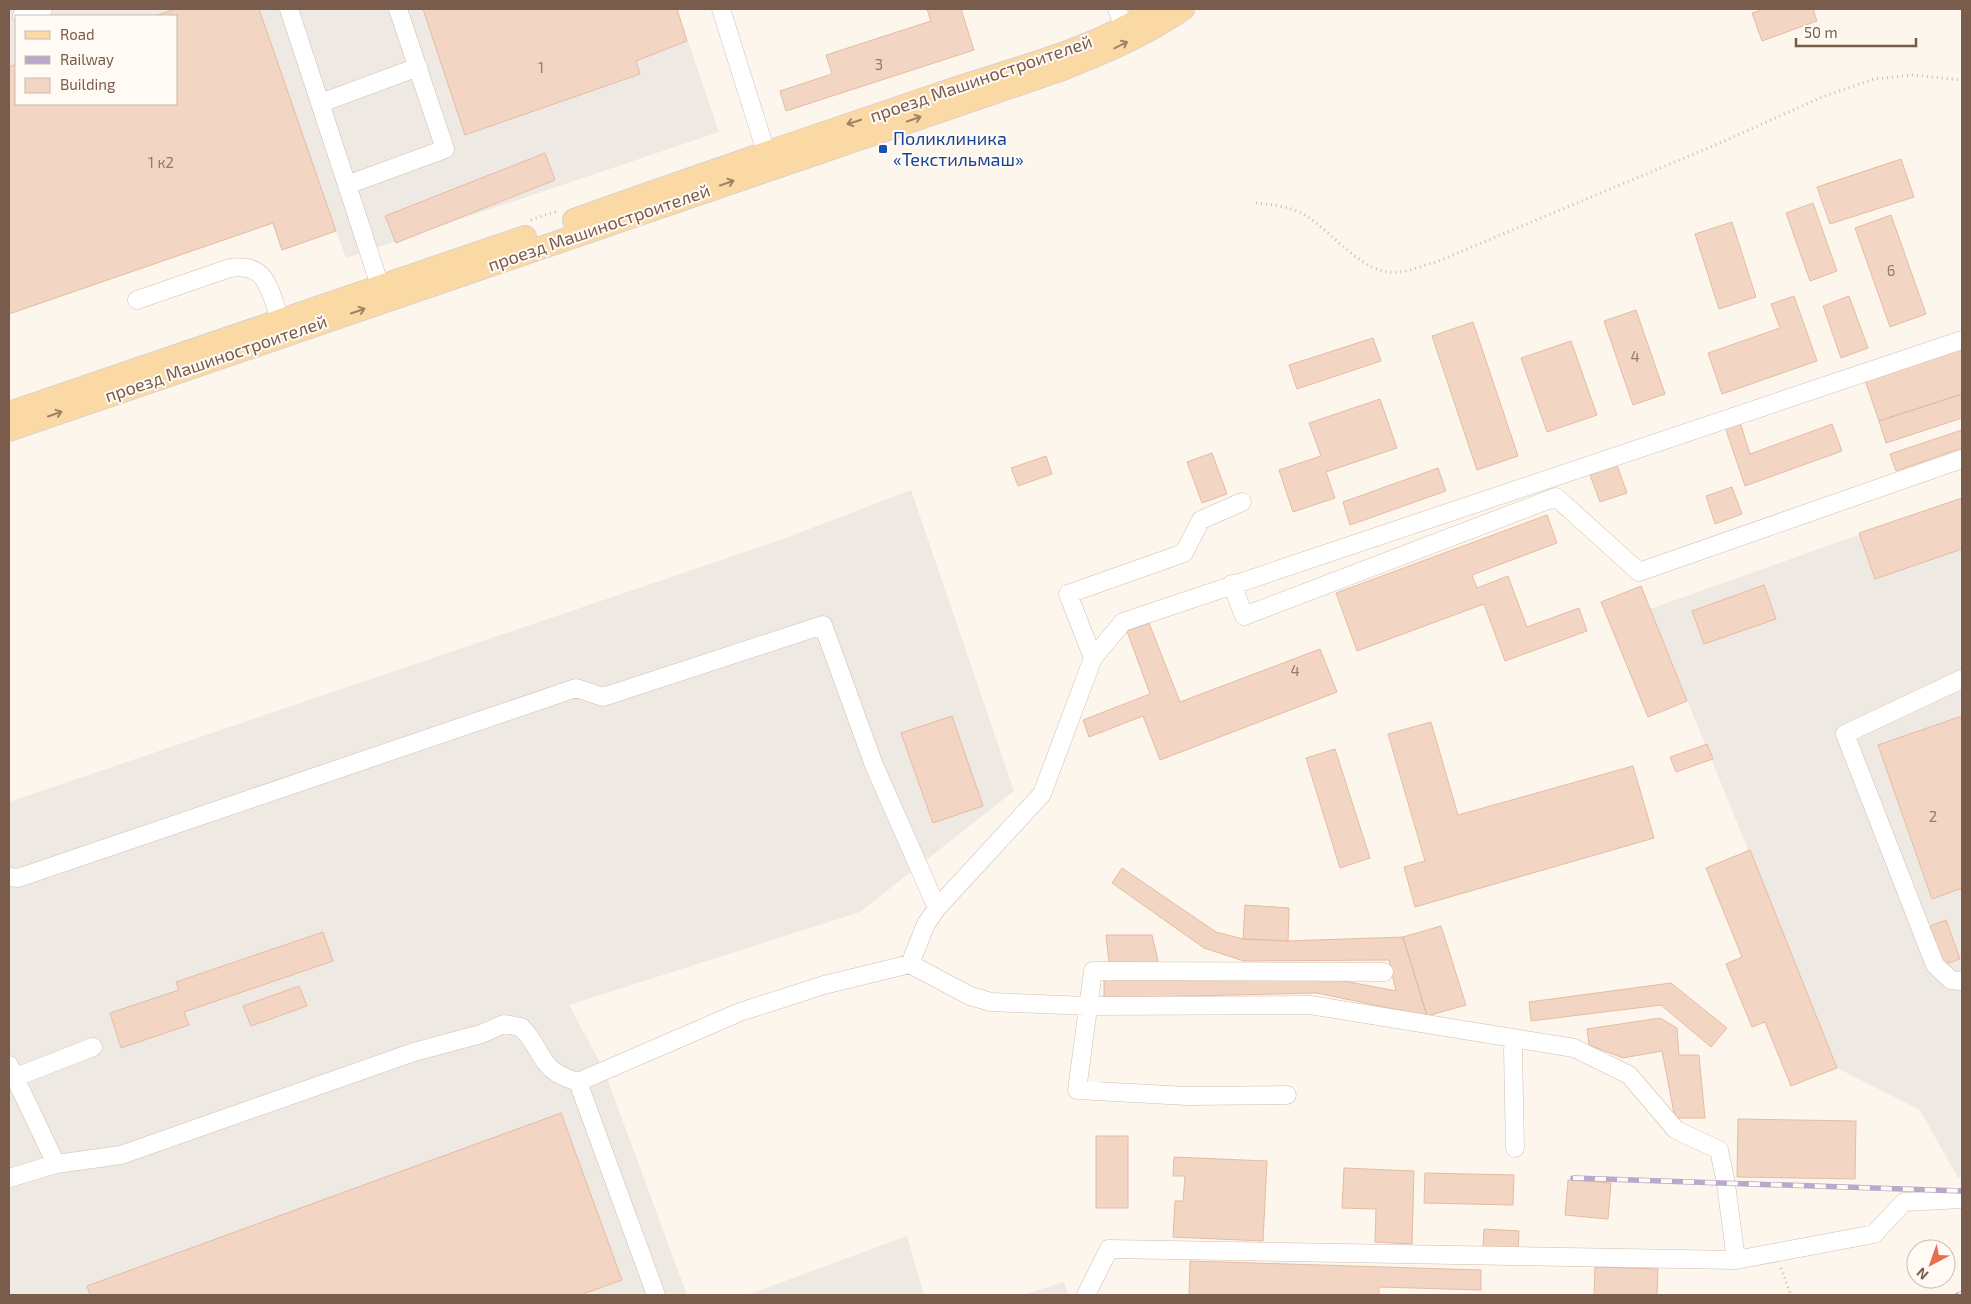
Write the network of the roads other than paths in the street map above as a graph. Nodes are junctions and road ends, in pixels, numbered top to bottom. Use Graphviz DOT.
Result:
graph roads {
  1 [pos="43,9"];
  2 [pos="289,9"];
  3 [pos="398,9"];
  4 [pos="722,9"];
  5 [pos="1155,9"];
  6 [pos="1182,9"];
  7 [pos="25,15"];
  8 [pos="1120,18"];
  9 [pos="418,67"];
  10 [pos="321,103"];
  11 [pos="768,160"];
  12 [pos="347,185"];
  13 [pos="382,294"];
  14 [pos="137,300"];
  15 [pos="280,320"];
  16 [pos="1962,340"];
  17 [pos="9,413"];
  18 [pos="9,430"];
  19 [pos="1962,459"];
  20 [pos="1242,502"];
  21 [pos="1232,584"];
  22 [pos="1093,658"];
  23 [pos="1962,679"];
  24 [pos="9,877"];
  25 [pos="937,908"];
  26 [pos="910,964"];
  27 [pos="1384,972"];
  28 [pos="1962,981"];
  29 [pos="1087,1006"];
  30 [pos="1515,1039"];
  31 [pos="93,1047"];
  32 [pos="12,1071"];
  33 [pos="578,1082"];
  34 [pos="1287,1095"];
  35 [pos="1515,1148"];
  36 [pos="56,1164"];
  37 [pos="9,1178"];
  38 [pos="1962,1199"];
  39 [pos="1736,1260"];
  40 [pos="656,1295"];
  41 [pos="1086,1295"];
  1 -- 7 [label="lane"];
  2 -- 10 [label="lane"];
  3 -- 9 [label="lane"];
  4 -- 11 [label="lane"];
  5 -- 8 [label="main road, проезд Машиностроителей"];
  11 -- 6 [label="main road, проезд Машиностроителей, one-way"];
  8 -- 11 [label="main road, проезд Машиностроителей, one-way"];
  9 -- 10 [label="lane"];
  9 -- 12 [label="lane"];
  10 -- 12 [label="lane"];
  11 -- 13 [label="main road, проезд Машиностроителей"];
  12 -- 13 [label="lane"];
  13 -- 15 [label="main road, проезд Машиностроителей"];
  18 -- 13 [label="main road, проезд Машиностроителей, one-way"];
  14 -- 15 [label="lane"];
  15 -- 17 [label="main road, проезд Машиностроителей"];
  16 -- 21 [label="lane"];
  19 -- 21 [label="lane"];
  20 -- 22 [label="lane"];
  21 -- 22 [label="lane"];
  22 -- 25 [label="lane"];
  23 -- 28 [label="lane"];
  24 -- 25 [label="lane"];
  25 -- 26 [label="lane"];
  26 -- 29 [label="lane"];
  26 -- 33 [label="lane"];
  27 -- 29 [label="lane"];
  29 -- 30 [label="lane"];
  29 -- 34 [label="lane"];
  30 -- 35 [label="lane"];
  30 -- 39 [label="lane"];
  31 -- 32 [label="lane"];
  32 -- 36 [label="lane"];
  33 -- 36 [label="lane"];
  33 -- 40 [label="lane"];
  36 -- 37 [label="lane"];
  38 -- 39 [label="lane"];
  39 -- 41 [label="lane"];
}
